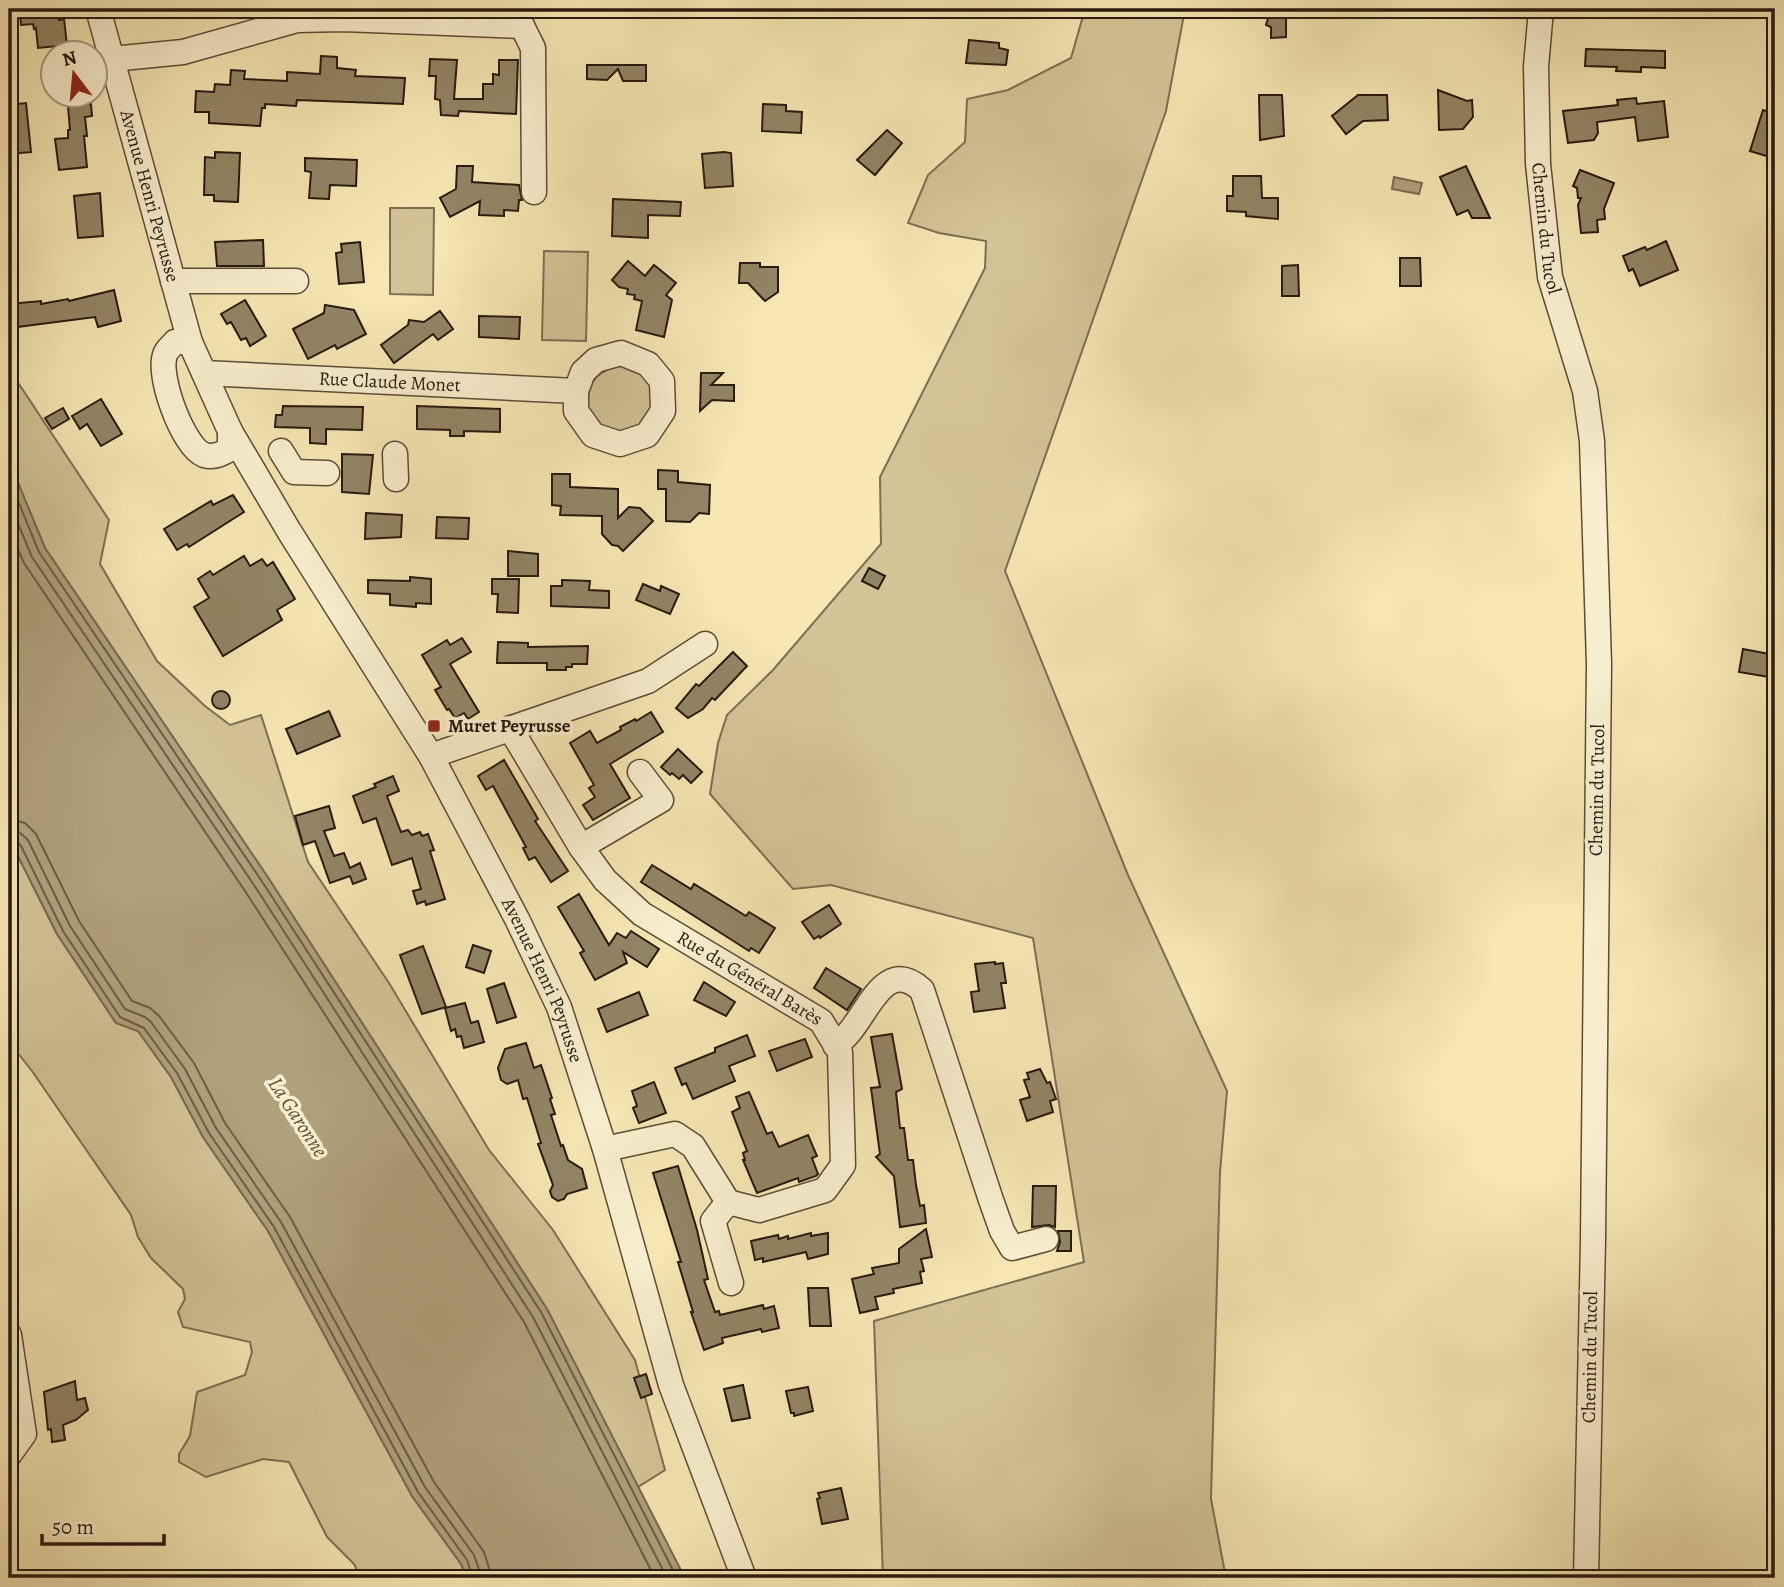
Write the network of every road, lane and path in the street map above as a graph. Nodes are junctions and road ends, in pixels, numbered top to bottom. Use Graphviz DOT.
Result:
graph roads {
  1 [pos="98,9"];
  2 [pos="1541,9"];
  3 [pos="525,17"];
  4 [pos="112,59"];
  5 [pos="534,192"];
  6 [pos="173,281"];
  7 [pos="296,281"];
  8 [pos="190,342"];
  9 [pos="204,373"];
  10 [pos="576,391"];
  11 [pos="230,431"];
  12 [pos="396,454"];
  13 [pos="250,466"];
  14 [pos="327,473"];
  15 [pos="396,478"];
  16 [pos="705,644"];
  17 [pos="510,728"];
  18 [pos="431,756"];
  19 [pos="640,772"];
  20 [pos="581,847"];
  21 [pos="835,1045"];
  22 [pos="605,1149"];
  23 [pos="729,1202"];
  24 [pos="1046,1240"];
  25 [pos="732,1283"];
  26 [pos="9,1335"];
  27 [pos="9,1455"];
  28 [pos="744,1578"];
  29 [pos="1586,1578"];
  1 -- 4 [label="street, Avenue Henri Peyrusse"];
  2 -- 29 [label="street, Chemin du Tucol"];
  3 -- 4 [label="street"];
  3 -- 5 [label="street"];
  4 -- 6 [label="street, Avenue Henri Peyrusse"];
  6 -- 7 [label="street"];
  6 -- 8 [label="street, Avenue Henri Peyrusse"];
  8 -- 9 [label="street, Avenue Henri Peyrusse"];
  8 -- 11 [label="street"];
  9 -- 10 [label="street, Rue Claude Monet"];
  9 -- 11 [label="street, Avenue Henri Peyrusse"];
  11 -- 13 [label="street, Avenue Henri Peyrusse"];
  12 -- 15 [label="street"];
  13 -- 14 [label="street"];
  13 -- 18 [label="street, Avenue Henri Peyrusse"];
  16 -- 17 [label="street"];
  17 -- 18 [label="street"];
  17 -- 20 [label="street, Rue du Général Barès"];
  18 -- 22 [label="street, Avenue Henri Peyrusse"];
  19 -- 20 [label="street"];
  20 -- 21 [label="street, Rue du Général Barès"];
  21 -- 23 [label="street, Rue du Général Barès"];
  21 -- 24 [label="street"];
  22 -- 23 [label="street"];
  22 -- 28 [label="street, Avenue Henri Peyrusse"];
  23 -- 25 [label="street"];
  26 -- 27 [label="street"];
}
